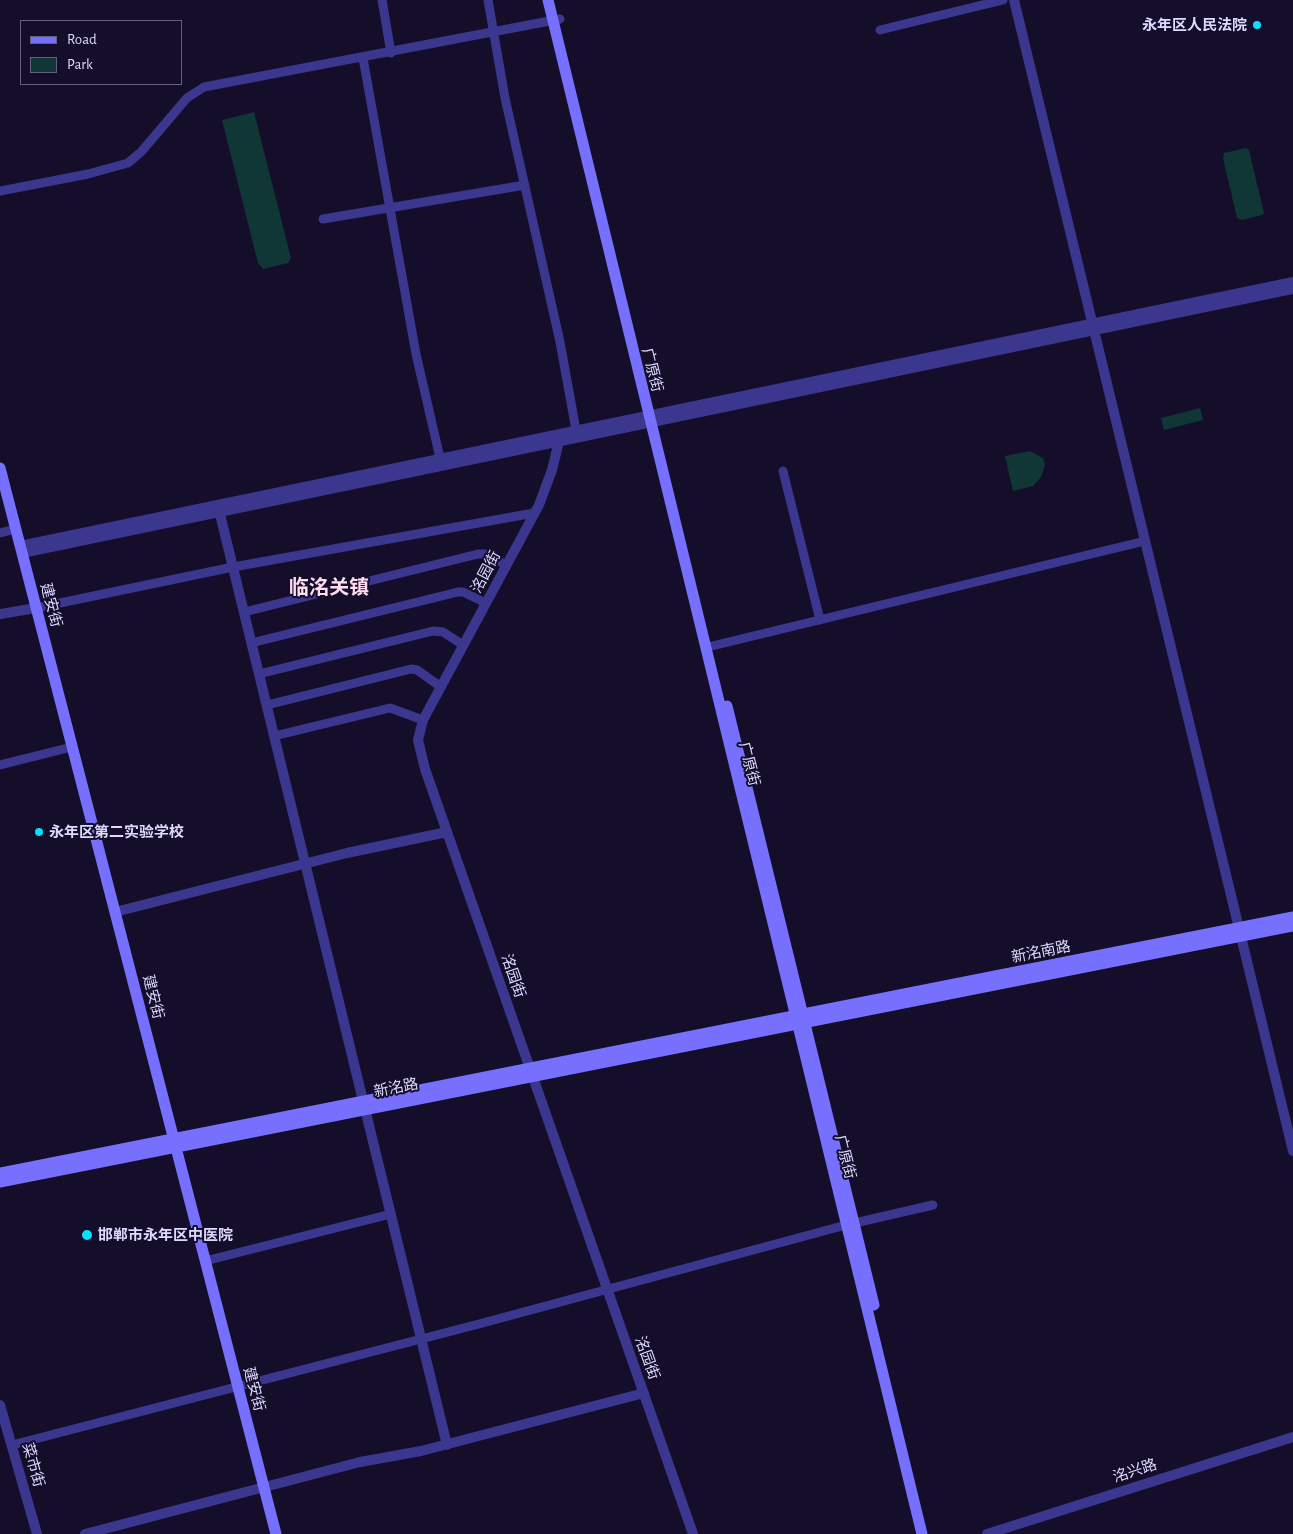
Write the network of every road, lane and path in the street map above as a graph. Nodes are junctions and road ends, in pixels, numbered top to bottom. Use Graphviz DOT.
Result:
graph roads {
  1 [pos="382,0"];
  2 [pos="488,0"];
  3 [pos="548,0"];
  4 [pos="555,0"];
  5 [pos="1003,0"];
  6 [pos="1014,0"];
  7 [pos="556,20"];
  8 [pos="880,30"];
  9 [pos="493,33"];
  10 [pos="391,52"];
  11 [pos="363,58"];
  12 [pos="525,185"];
  13 [pos="0,191"];
  14 [pos="390,208"];
  15 [pos="323,219"];
  16 [pos="1293,282"];
  17 [pos="1293,289"];
  18 [pos="1093,327"];
  19 [pos="652,418"];
  20 [pos="576,430"];
  21 [pos="559,441"];
  22 [pos="440,458"];
  23 [pos="0,468"];
  24 [pos="784,471"];
  25 [pos="4,499"];
  26 [pos="218,508"];
  27 [pos="534,512"];
  28 [pos="16,529"];
  29 [pos="0,533"];
  30 [pos="1144,541"];
  31 [pos="21,549"];
  32 [pos="506,565"];
  33 [pos="233,567"];
  34 [pos="486,603"];
  35 [pos="36,608"];
  36 [pos="244,612"];
  37 [pos="0,614"];
  38 [pos="820,620"];
  39 [pos="251,643"];
  40 [pos="463,645"];
  41 [pos="712,646"];
  42 [pos="259,674"];
  43 [pos="441,687"];
  44 [pos="267,705"];
  45 [pos="423,720"];
  46 [pos="274,736"];
  47 [pos="72,747"];
  48 [pos="0,765"];
  49 [pos="447,832"];
  50 [pos="305,864"];
  51 [pos="115,912"];
  52 [pos="1293,917"];
  53 [pos="1293,926"];
  54 [pos="1240,932"];
  55 [pos="800,1019"];
  56 [pos="531,1073"];
  57 [pos="364,1106"];
  58 [pos="175,1143"];
  59 [pos="1293,1150"];
  60 [pos="0,1173"];
  61 [pos="0,1182"];
  62 [pos="933,1204"];
  63 [pos="391,1214"];
  64 [pos="850,1224"];
  65 [pos="206,1261"];
  66 [pos="607,1290"];
  67 [pos="421,1339"];
  68 [pos="238,1387"];
  69 [pos="644,1393"];
  70 [pos="0,1405"];
  71 [pos="1293,1437"];
  72 [pos="1293,1443"];
  73 [pos="447,1444"];
  74 [pos="12,1445"];
  75 [pos="264,1487"];
  76 [pos="37,1534"];
  77 [pos="85,1534"];
  78 [pos="276,1534"];
  79 [pos="693,1534"];
  80 [pos="922,1534"];
  81 [pos="930,1534"];
  82 [pos="987,1534"];
  83 [pos="1006,1534"];
  1 -- 10 [label="street"];
  2 -- 9 [label="street"];
  3 -- 7 [label="main road, 广原街"];
  4 -- 7 [label="main road, 广原街"];
  5 -- 8 [label="street"];
  6 -- 18 [label="street"];
  7 -- 9 [label="street"];
  7 -- 19 [label="main road, 广原街"];
  9 -- 10 [label="street"];
  9 -- 12 [label="street"];
  10 -- 11 [label="street"];
  11 -- 13 [label="street"];
  11 -- 14 [label="street"];
  12 -- 14 [label="street"];
  12 -- 20 [label="street"];
  14 -- 15 [label="street"];
  14 -- 22 [label="street"];
  16 -- 18 [label="street"];
  17 -- 18 [label="street"];
  18 -- 19 [label="street"];
  18 -- 30 [label="street"];
  19 -- 20 [label="street"];
  19 -- 21 [label="street"];
  19 -- 41 [label="main road, 广原街"];
  19 -- 55 [label="main road, 广原街"];
  20 -- 22 [label="street"];
  21 -- 26 [label="street"];
  21 -- 27 [label="street, 洺园街"];
  22 -- 26 [label="street"];
  23 -- 25 [label="main road, 建安街"];
  24 -- 38 [label="street"];
  25 -- 28 [label="main road, 建安街"];
  26 -- 31 [label="street"];
  26 -- 33 [label="street"];
  27 -- 32 [label="street, 洺园街"];
  27 -- 33 [label="street"];
  28 -- 29 [label="street"];
  28 -- 31 [label="main road, 建安街"];
  30 -- 38 [label="street"];
  30 -- 54 [label="street"];
  31 -- 35 [label="main road, 建安街"];
  32 -- 34 [label="street, 洺园街"];
  32 -- 36 [label="street"];
  33 -- 35 [label="street"];
  33 -- 36 [label="street"];
  34 -- 39 [label="street"];
  34 -- 40 [label="street, 洺园街"];
  35 -- 37 [label="street"];
  35 -- 47 [label="main road, 建安街"];
  36 -- 39 [label="street"];
  38 -- 41 [label="street"];
  39 -- 42 [label="street"];
  40 -- 42 [label="street"];
  40 -- 43 [label="street, 洺园街"];
  41 -- 55 [label="main road, 广原街"];
  42 -- 44 [label="street"];
  43 -- 44 [label="street"];
  43 -- 45 [label="street, 洺园街"];
  44 -- 46 [label="street"];
  45 -- 46 [label="street"];
  45 -- 49 [label="street, 洺园街"];
  46 -- 50 [label="street"];
  47 -- 48 [label="street"];
  47 -- 51 [label="main road, 建安街"];
  49 -- 50 [label="street"];
  49 -- 56 [label="street, 洺园街"];
  50 -- 51 [label="street"];
  50 -- 57 [label="street"];
  51 -- 58 [label="main road, 建安街"];
  52 -- 54 [label="main road, 新洺南路"];
  53 -- 54 [label="main road, 新洺南路"];
  54 -- 55 [label="main road, 新洺南路"];
  54 -- 59 [label="street"];
  55 -- 56 [label="main road, 新洺路"];
  55 -- 64 [label="main road, 广原街"];
  56 -- 57 [label="main road, 新洺路"];
  56 -- 66 [label="street, 洺园街"];
  57 -- 58 [label="main road, 新洺路"];
  57 -- 63 [label="street"];
  58 -- 60 [label="main road, 新洺路"];
  58 -- 61 [label="main road, 新洺路"];
  58 -- 65 [label="main road, 建安街"];
  62 -- 64 [label="street"];
  63 -- 65 [label="street"];
  63 -- 67 [label="street"];
  64 -- 66 [label="street"];
  64 -- 80 [label="main road, 广原街"];
  64 -- 81 [label="main road, 广原街"];
  65 -- 68 [label="main road, 建安街"];
  66 -- 67 [label="street"];
  66 -- 69 [label="street, 洺园街"];
  67 -- 68 [label="street"];
  67 -- 73 [label="street"];
  68 -- 74 [label="street"];
  68 -- 75 [label="main road, 建安街"];
  69 -- 73 [label="street"];
  69 -- 79 [label="street, 洺园街"];
  70 -- 74 [label="street, 菜市街"];
  71 -- 82 [label="street, 洺兴路"];
  72 -- 83 [label="street, 洺兴路"];
  73 -- 75 [label="street"];
  74 -- 76 [label="street, 菜市街"];
  75 -- 77 [label="street"];
  75 -- 78 [label="main road, 建安街"];
}
